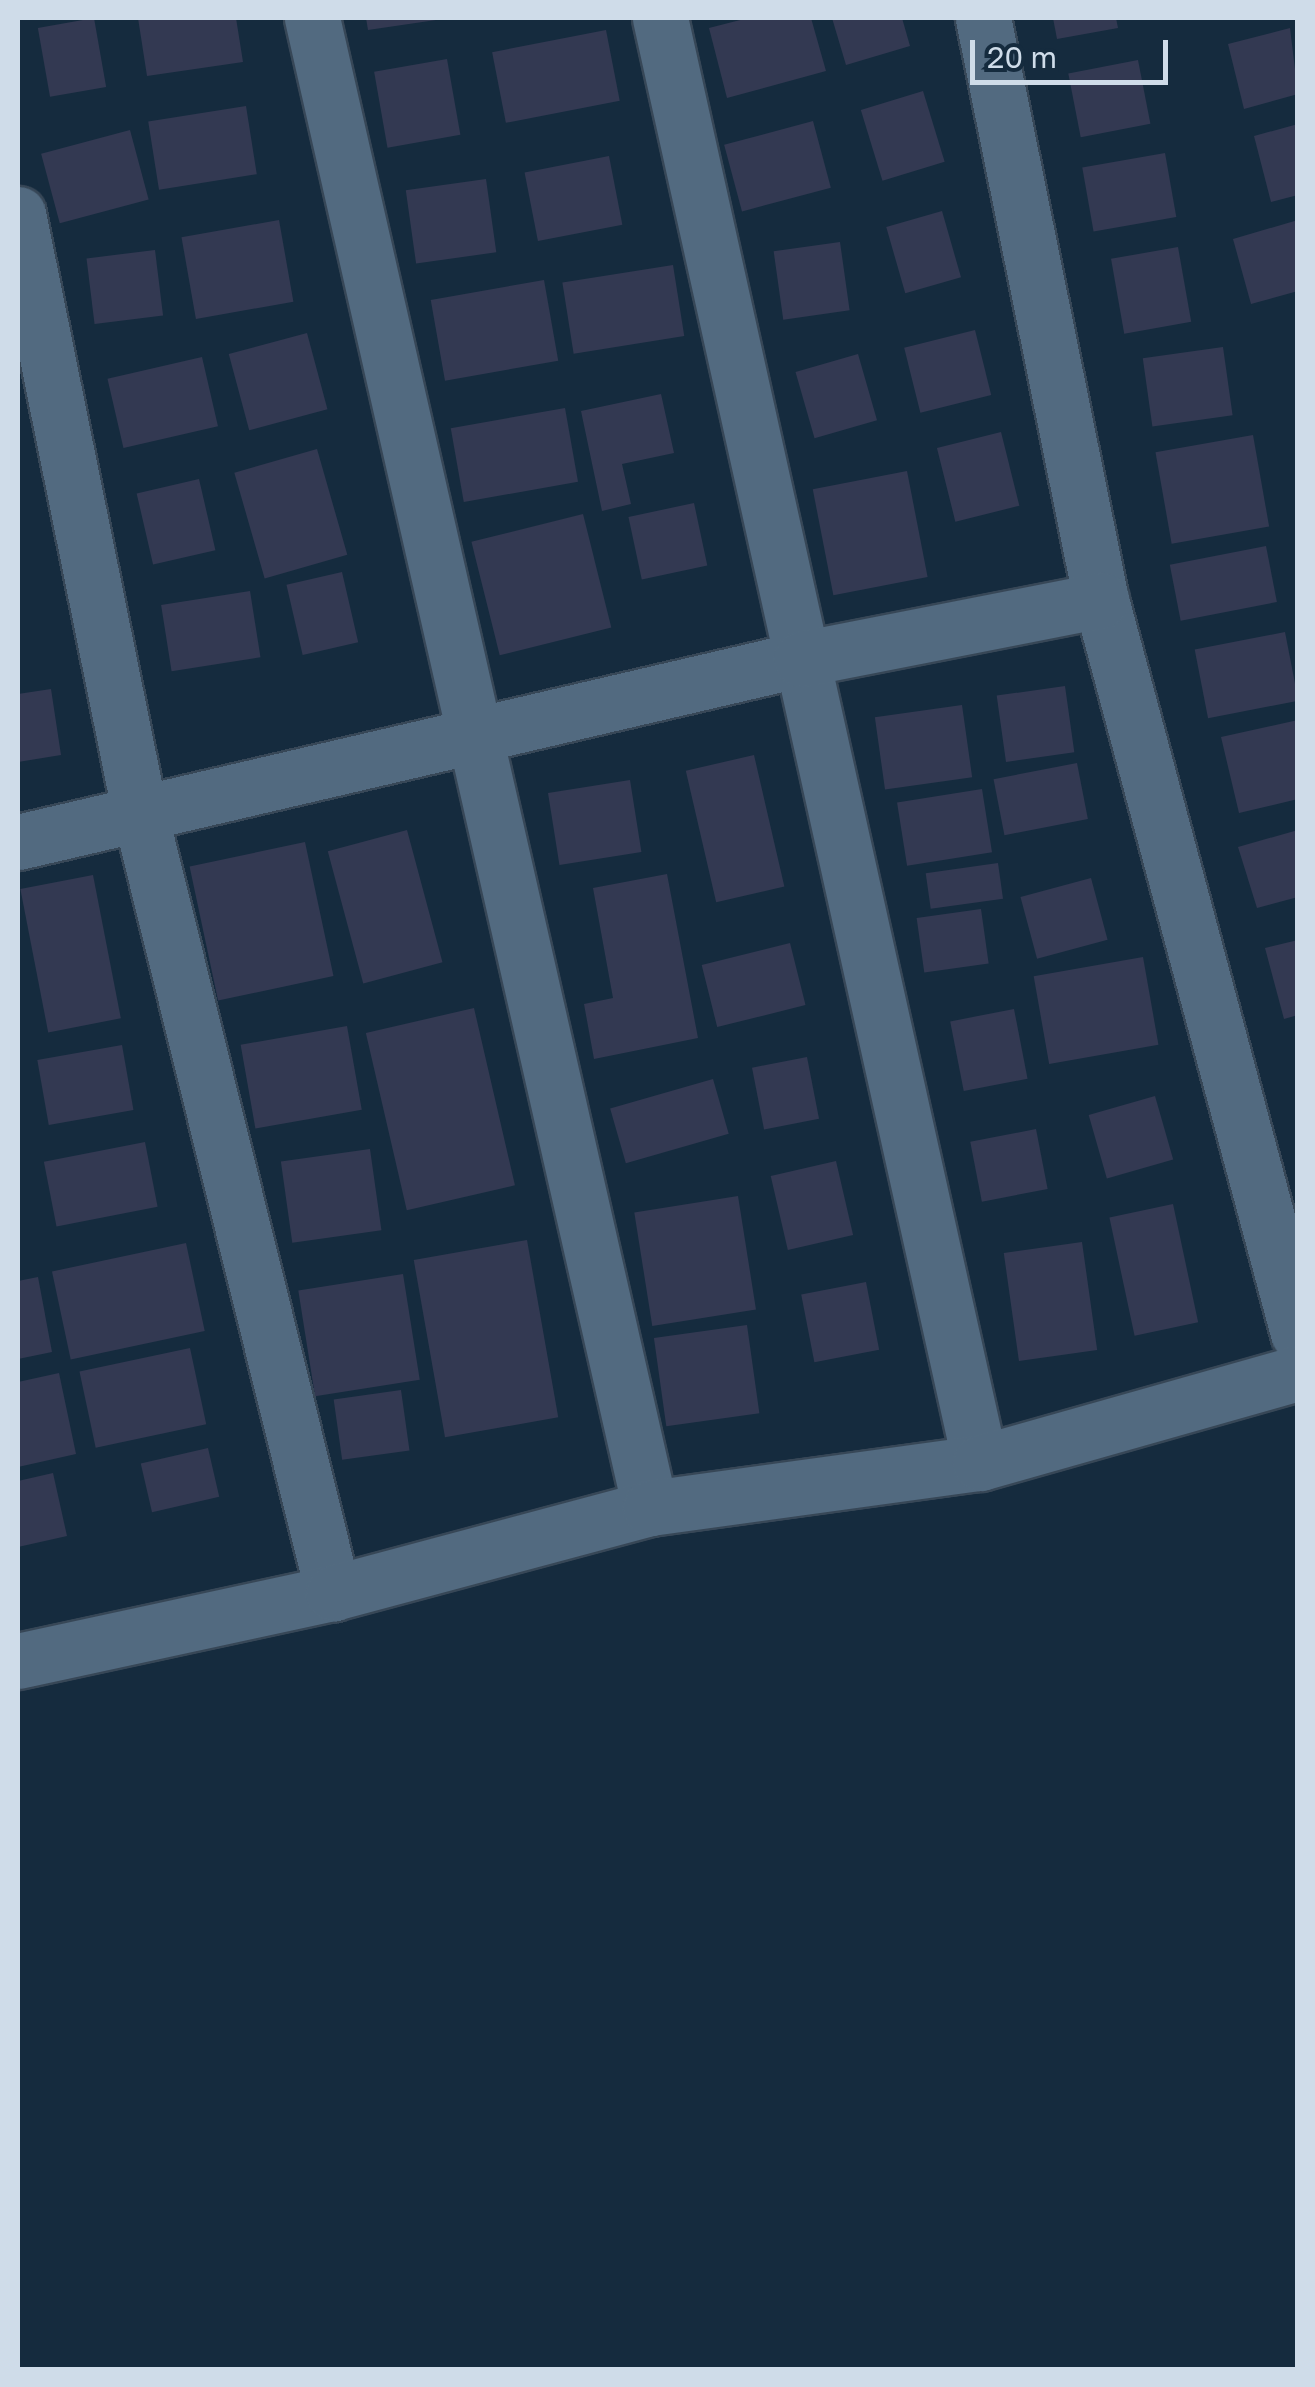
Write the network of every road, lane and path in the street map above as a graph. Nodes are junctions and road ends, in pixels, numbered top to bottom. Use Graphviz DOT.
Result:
graph roads {
  1 [pos="312,18"];
  2 [pos="660,18"];
  3 [pos="983,18"];
  4 [pos="18,214"];
  5 [pos="1101,600"];
  6 [pos="801,659"];
  7 [pos="472,738"];
  8 [pos="140,814"];
  9 [pos="18,842"];
  10 [pos="1298,1334"];
  11 [pos="1298,1373"];
  12 [pos="980,1462"];
  13 [pos="650,1508"];
  14 [pos="333,1593"];
  15 [pos="18,1661"];
  1 -- 7 [label="street"];
  2 -- 6 [label="street"];
  3 -- 5 [label="street"];
  4 -- 8 [label="street"];
  5 -- 6 [label="street"];
  5 -- 10 [label="street"];
  6 -- 7 [label="street"];
  6 -- 12 [label="street"];
  7 -- 8 [label="street"];
  7 -- 13 [label="street"];
  8 -- 9 [label="street"];
  8 -- 14 [label="street"];
  11 -- 12 [label="street"];
  12 -- 13 [label="street"];
  13 -- 14 [label="street"];
  14 -- 15 [label="street"];
}
